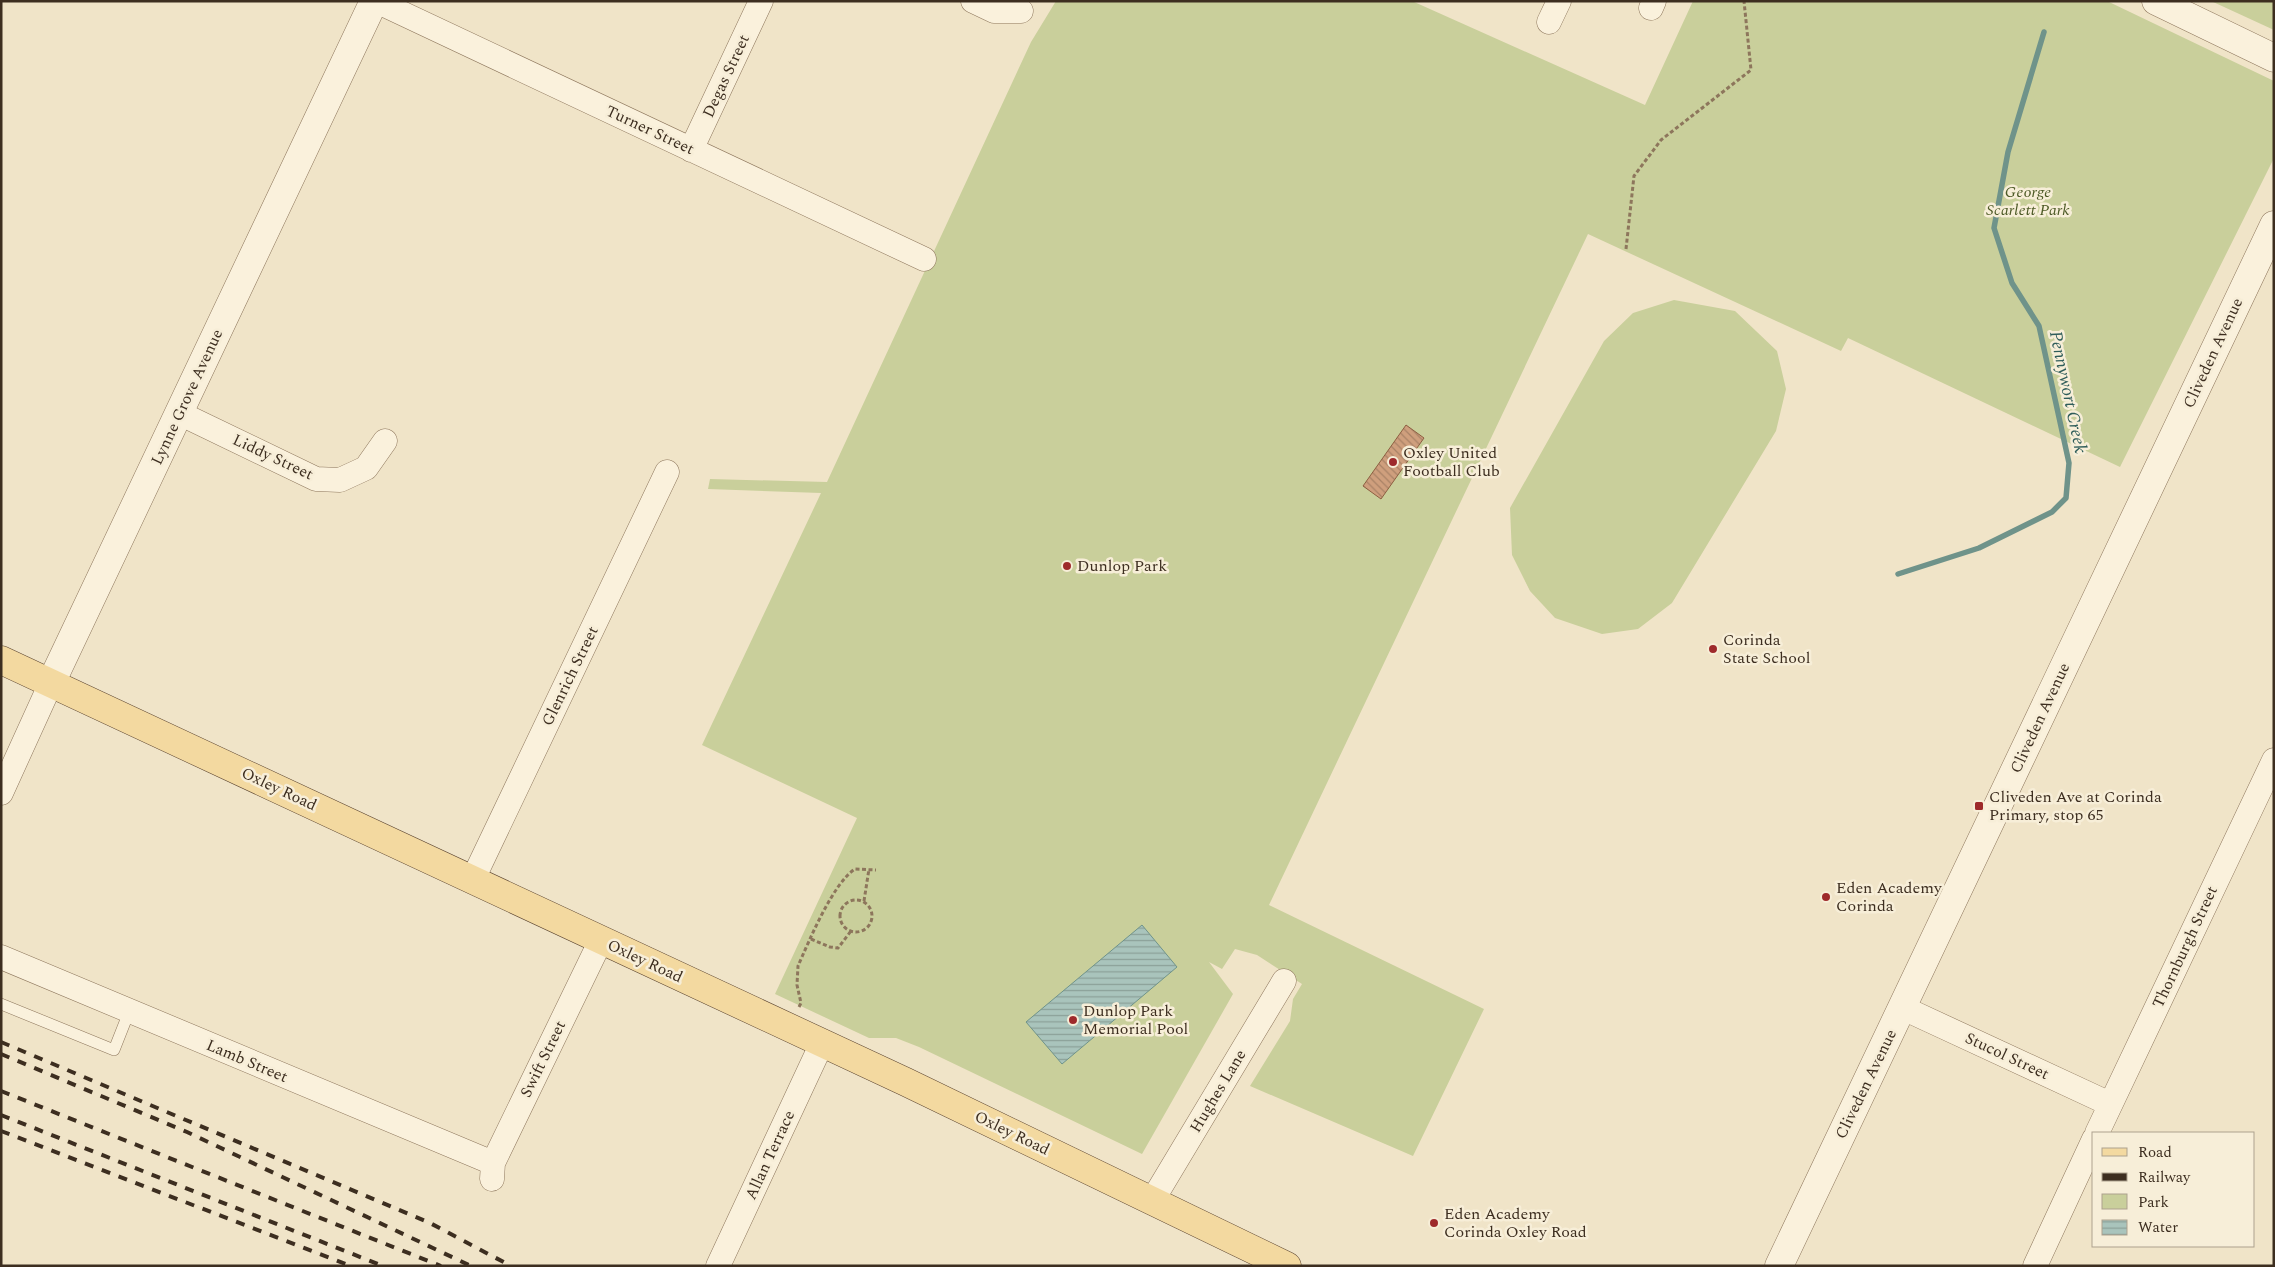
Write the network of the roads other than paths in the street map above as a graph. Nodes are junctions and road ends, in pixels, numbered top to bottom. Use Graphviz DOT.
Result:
graph roads {
  1 [pos="375,1"];
  2 [pos="761,1"];
  3 [pos="973,1"];
  4 [pos="2156,1"];
  5 [pos="1021,11"];
  6 [pos="2274,58"];
  7 [pos="691,150"];
  8 [pos="2274,225"];
  9 [pos="924,259"];
  10 [pos="179,413"];
  11 [pos="385,441"];
  12 [pos="667,472"];
  13 [pos="1,660"];
  14 [pos="51,683"];
  15 [pos="2274,760"];
  16 [pos="1,793"];
  17 [pos="473,879"];
  18 [pos="601,940"];
  19 [pos="1,958"];
  20 [pos="1284,981"];
  21 [pos="1,1004"];
  22 [pos="1903,1008"];
  23 [pos="129,1012"];
  24 [pos="822,1043"];
  25 [pos="2110,1104"];
  26 [pos="2097,1132"];
  27 [pos="2092,1143"];
  28 [pos="492,1171"];
  29 [pos="1152,1201"];
  30 [pos="718,1266"];
  31 [pos="1287,1266"];
  32 [pos="1779,1266"];
  33 [pos="2035,1266"];
  1 -- 7 [label="street, Turner Street"];
  1 -- 10 [label="street, Lynne Grove Avenue"];
  2 -- 7 [label="street, Degas Street"];
  3 -- 5 [label="street"];
  4 -- 6 [label="street"];
  7 -- 9 [label="street, Turner Street"];
  8 -- 22 [label="street, Cliveden Avenue"];
  10 -- 11 [label="street, Liddy Street"];
  10 -- 14 [label="street, Lynne Grove Avenue"];
  12 -- 17 [label="street, Glenrich Street"];
  13 -- 14 [label="main road, Oxley Road"];
  14 -- 16 [label="street, Lynne Grove Avenue"];
  14 -- 17 [label="main road, Oxley Road"];
  15 -- 25 [label="street, Thornburgh Street"];
  17 -- 18 [label="main road, Oxley Road"];
  18 -- 24 [label="main road, Oxley Road"];
  18 -- 28 [label="street, Swift Street"];
  19 -- 23 [label="street, Lamb Street"];
  20 -- 29 [label="street, Hughes Lane"];
  21 -- 23 [label="lane"];
  22 -- 25 [label="street, Stucol Street"];
  22 -- 32 [label="street, Cliveden Avenue"];
  23 -- 28 [label="street, Lamb Street"];
  24 -- 29 [label="main road, Oxley Road"];
  24 -- 30 [label="street, Allan Terrace"];
  25 -- 26 [label="street, Thornburgh Street"];
  27 -- 33 [label="street"];
  29 -- 31 [label="main road, Oxley Road"];
}
